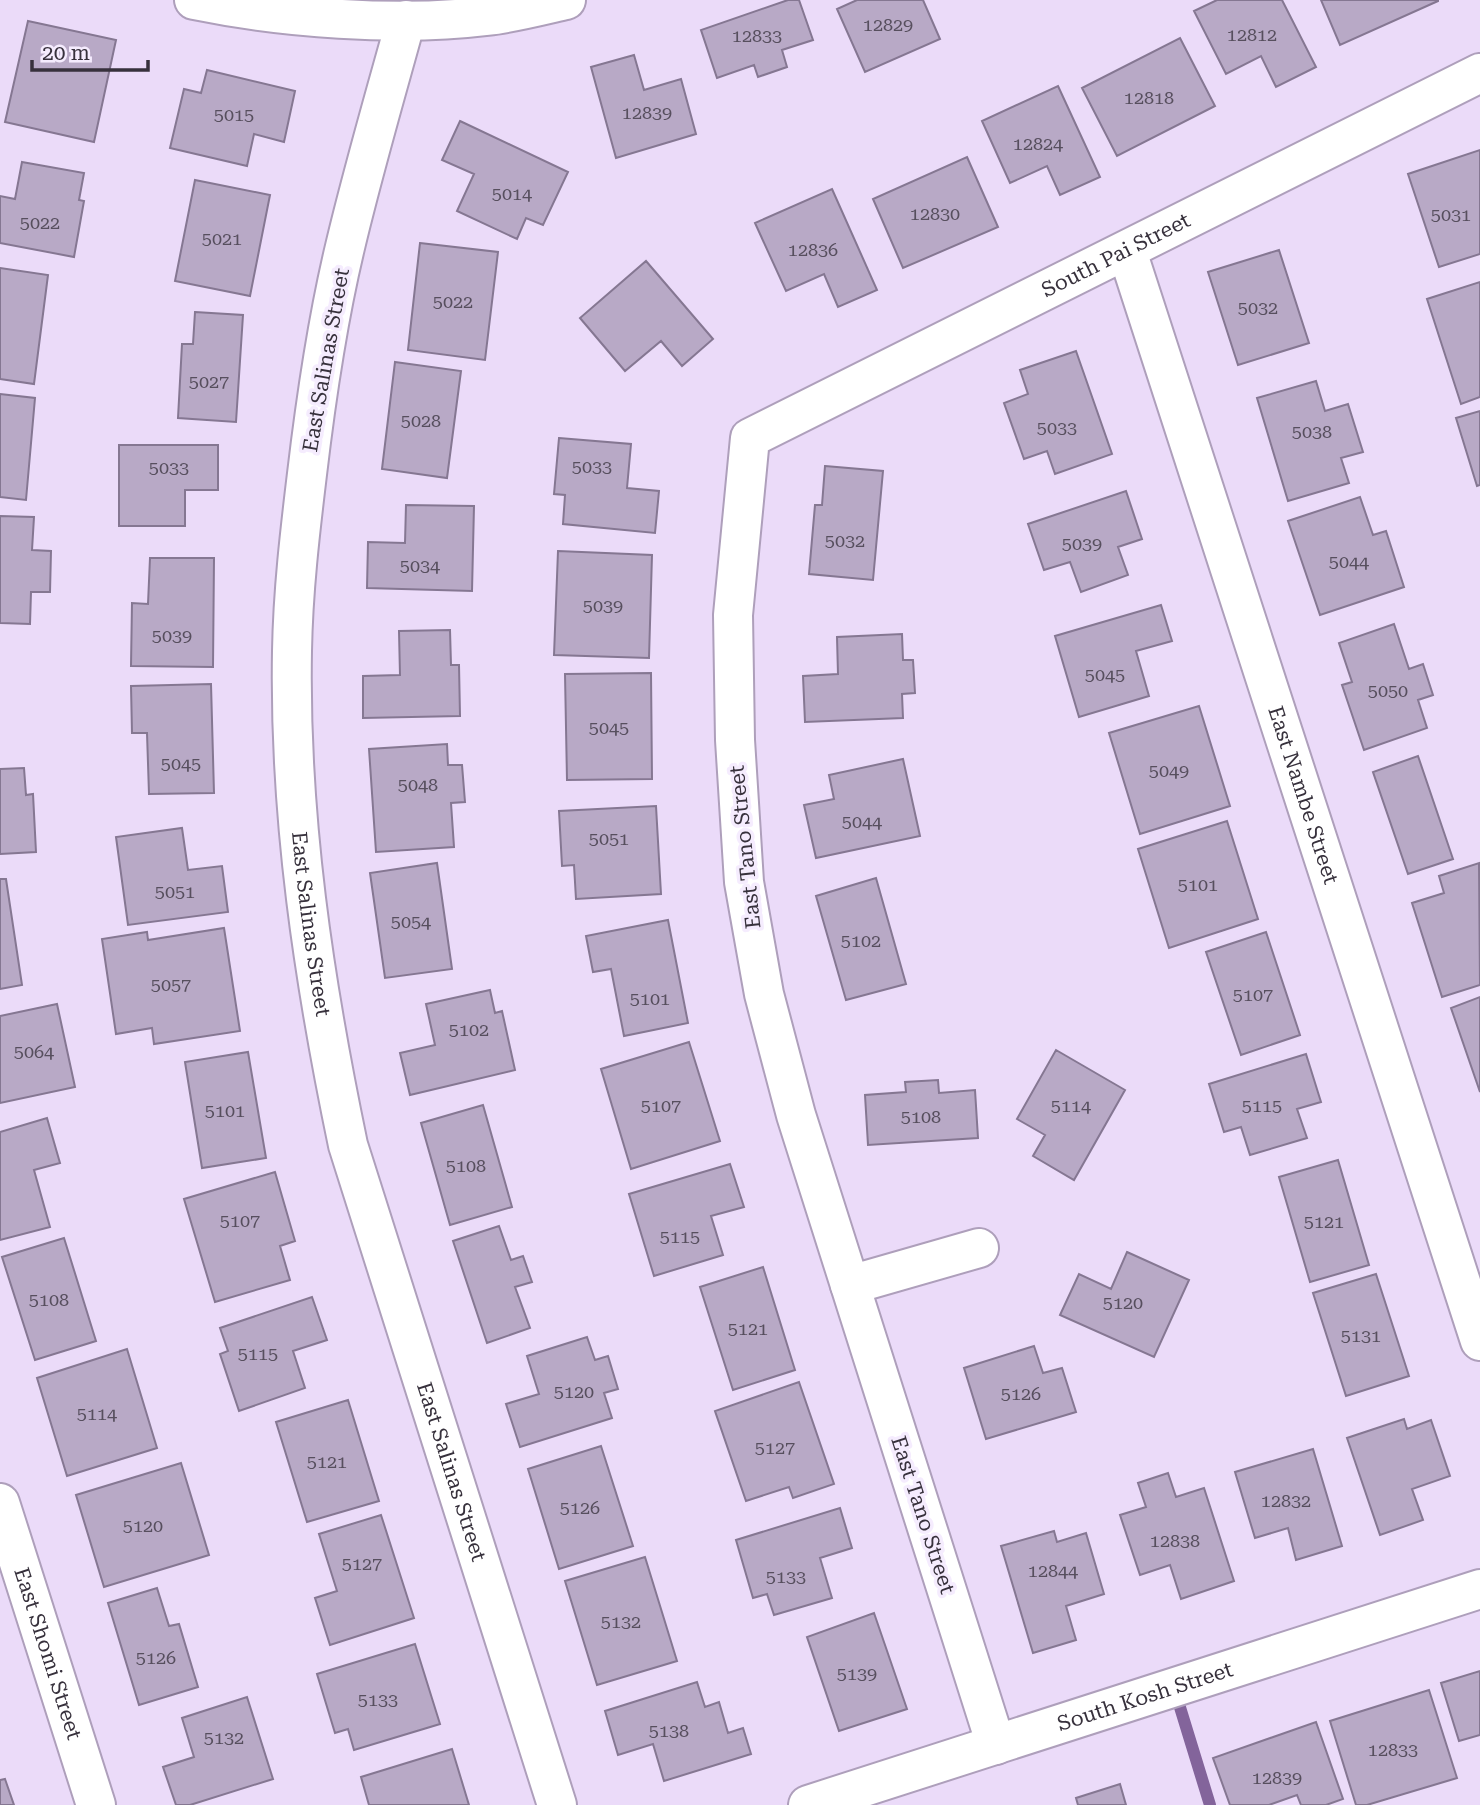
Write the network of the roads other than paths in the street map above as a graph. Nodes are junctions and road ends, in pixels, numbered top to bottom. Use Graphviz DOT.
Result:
graph roads {
  1 [pos="194,0"];
  2 [pos="566,0"];
  3 [pos="406,20"];
  4 [pos="1480,73"];
  5 [pos="1127,251"];
  6 [pos="750,438"];
  7 [pos="979,1248"];
  8 [pos="850,1285"];
  9 [pos="1480,1341"];
  10 [pos="0,1503"];
  11 [pos="1480,1589"];
  12 [pos="996,1745"];
  13 [pos="96,1805"];
  14 [pos="557,1805"];
  15 [pos="808,1805"];
  1 -- 3 [label="street"];
  2 -- 3 [label="street"];
  3 -- 14 [label="street, East Salinas Street"];
  4 -- 5 [label="street, South Pai Street"];
  5 -- 6 [label="street, South Pai Street"];
  5 -- 9 [label="street, East Nambe Street"];
  6 -- 8 [label="street, East Tano Street"];
  7 -- 8 [label="street"];
  8 -- 12 [label="street, East Tano Street"];
  10 -- 13 [label="street, East Shomi Street"];
  11 -- 12 [label="street, South Kosh Street"];
  12 -- 15 [label="street, South Kosh Street"];
}
